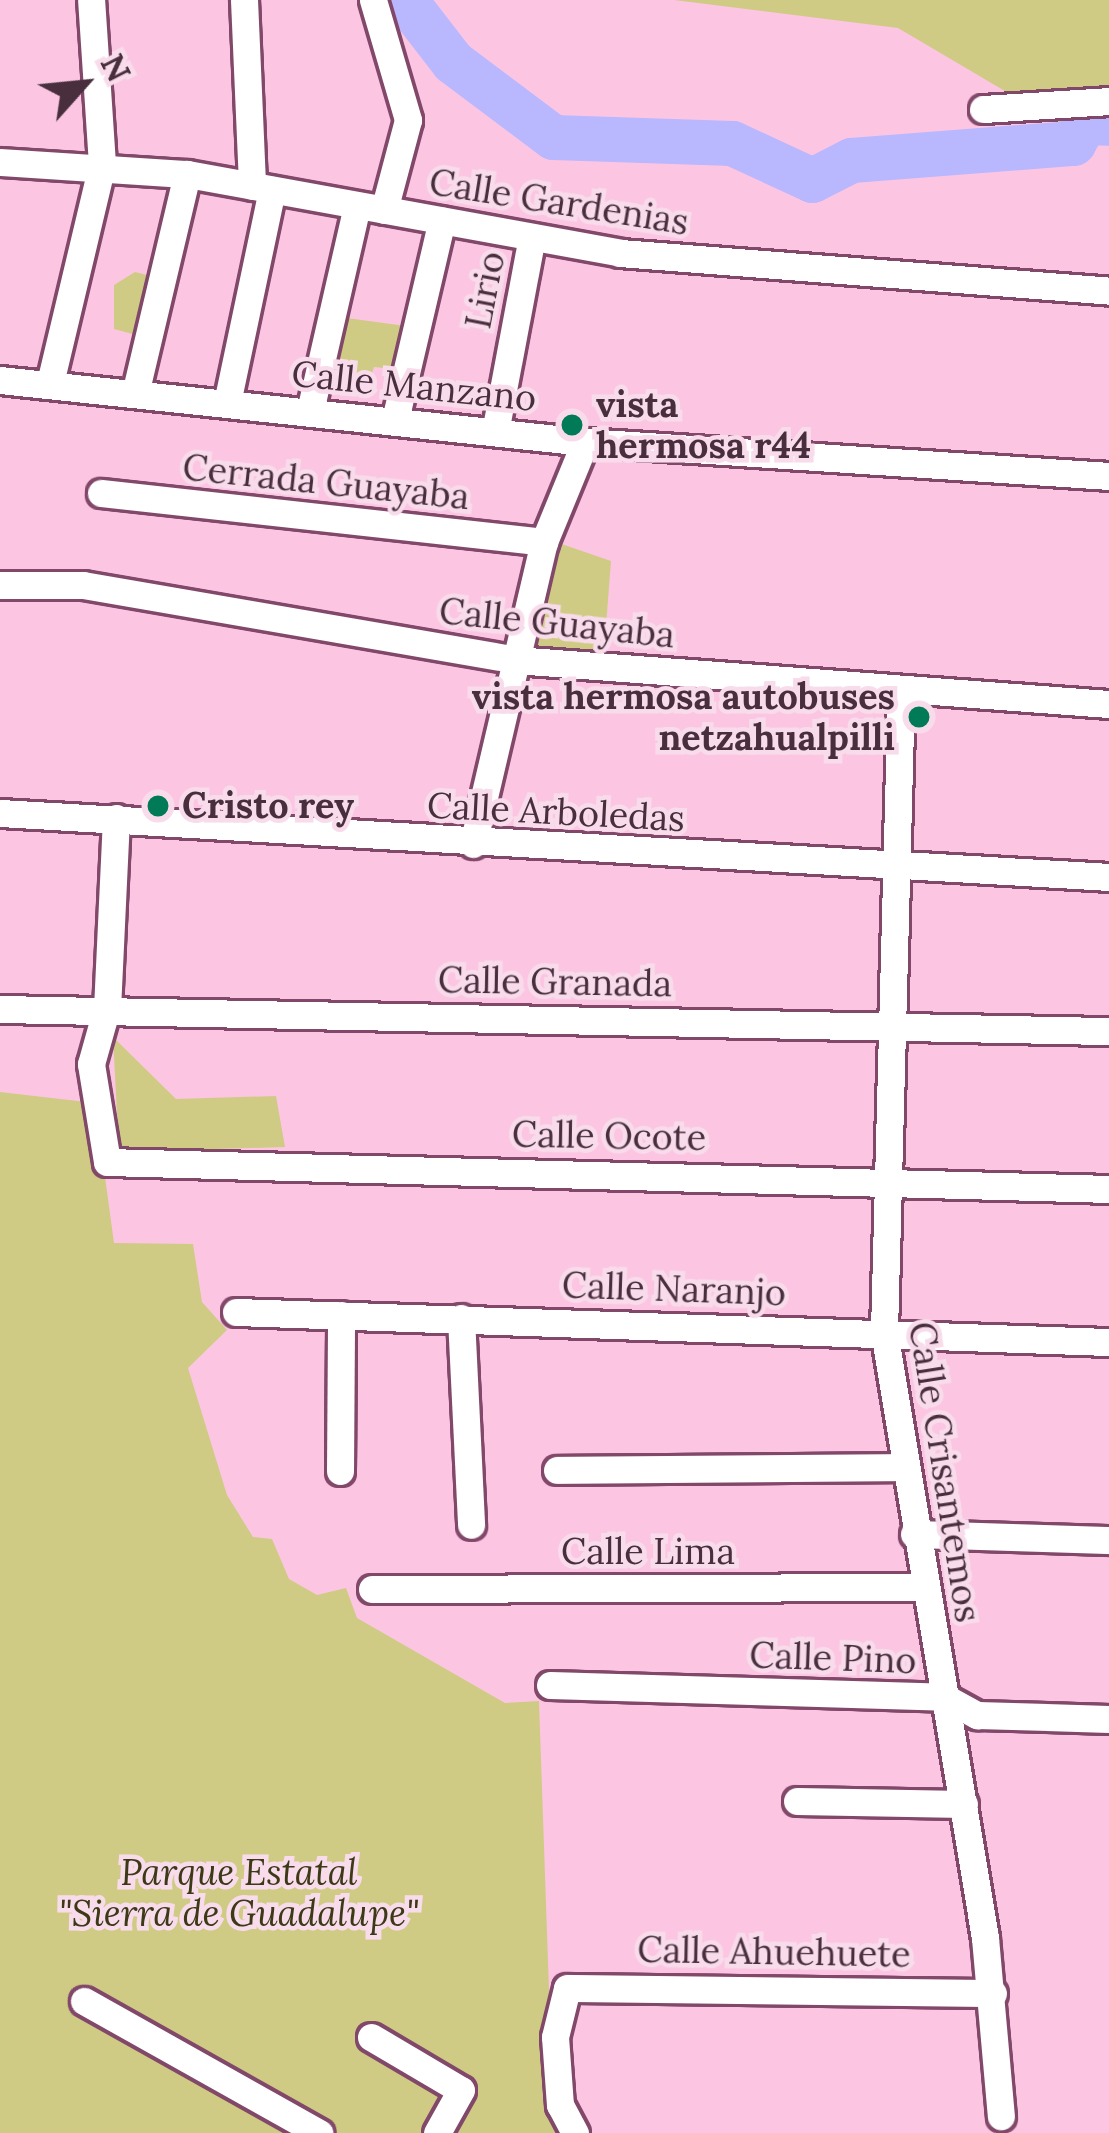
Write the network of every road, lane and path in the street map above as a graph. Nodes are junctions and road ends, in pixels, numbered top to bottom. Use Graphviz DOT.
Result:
graph roads {
  1 [pos="91,0"];
  2 [pos="244,0"];
  3 [pos="373,0"];
  4 [pos="1109,101"];
  5 [pos="983,109"];
  6 [pos="0,163"];
  7 [pos="102,164"];
  8 [pos="188,174"];
  9 [pos="262,188"];
  10 [pos="370,207"];
  11 [pos="442,220"];
  12 [pos="532,238"];
  13 [pos="1109,291"];
  14 [pos="0,380"];
  15 [pos="50,383"];
  16 [pos="135,394"];
  17 [pos="227,403"];
  18 [pos="310,411"];
  19 [pos="395,420"];
  20 [pos="496,427"];
  21 [pos="585,442"];
  22 [pos="1109,476"];
  23 [pos="101,494"];
  24 [pos="544,542"];
  25 [pos="0,585"];
  26 [pos="515,660"];
  27 [pos="901,691"];
  28 [pos="1109,704"];
  29 [pos="0,813"];
  30 [pos="116,818"];
  31 [pos="473,844"];
  32 [pos="896,867"];
  33 [pos="1109,878"];
  34 [pos="107,1007"];
  35 [pos="0,1009"];
  36 [pos="890,1025"];
  37 [pos="1109,1031"];
  38 [pos="887,1180"];
  39 [pos="1109,1189"];
  40 [pos="236,1312"];
  41 [pos="341,1315"];
  42 [pos="461,1318"];
  43 [pos="884,1331"];
  44 [pos="1109,1342"];
  45 [pos="902,1467"];
  46 [pos="557,1470"];
  47 [pos="340,1472"];
  48 [pos="471,1525"];
  49 [pos="914,1534"];
  50 [pos="1109,1540"];
  51 [pos="924,1587"];
  52 [pos="373,1588"];
  53 [pos="550,1685"];
  54 [pos="944,1697"];
  55 [pos="1109,1719"];
  56 [pos="796,1801"];
  57 [pos="964,1804"];
  58 [pos="993,1993"];
  59 [pos="84,2001"];
  60 [pos="370,2037"];
  61 [pos="1001,2116"];
  62 [pos="319,2133"];
  63 [pos="437,2133"];
  64 [pos="575,2133"];
  1 -- 7 [label="street"];
  2 -- 9 [label="street"];
  3 -- 10 [label="street"];
  4 -- 5 [label="street"];
  6 -- 7 [label="street, Calle Gardenias"];
  7 -- 8 [label="street, Calle Gardenias"];
  7 -- 15 [label="street"];
  8 -- 9 [label="street, Calle Gardenias"];
  8 -- 16 [label="street"];
  9 -- 10 [label="street, Calle Gardenias"];
  9 -- 17 [label="street"];
  10 -- 11 [label="street, Calle Gardenias"];
  10 -- 18 [label="street"];
  11 -- 12 [label="street, Calle Gardenias"];
  11 -- 19 [label="street"];
  12 -- 13 [label="street, Calle Gardenias"];
  12 -- 20 [label="street, Lirio"];
  14 -- 15 [label="street, Calle Manzano"];
  15 -- 16 [label="street, Calle Manzano"];
  16 -- 17 [label="street, Calle Manzano"];
  17 -- 18 [label="street, Calle Manzano"];
  18 -- 19 [label="street, Calle Manzano"];
  19 -- 20 [label="street, Calle Manzano"];
  20 -- 21 [label="street, Calle Manzano"];
  21 -- 22 [label="street, Calle Manzano"];
  21 -- 24 [label="street"];
  23 -- 24 [label="street, Cerrada Guayaba"];
  24 -- 26 [label="street"];
  25 -- 26 [label="street, Calle Guayaba"];
  26 -- 27 [label="street, Calle Guayaba"];
  26 -- 31 [label="street"];
  27 -- 28 [label="street, Calle Guayaba"];
  27 -- 32 [label="street, Calle Crisantemos"];
  29 -- 30 [label="street, Calle Arboledas"];
  30 -- 31 [label="street, Calle Arboledas"];
  30 -- 34 [label="street"];
  31 -- 32 [label="street, Calle Arboledas"];
  32 -- 33 [label="street, Calle Arboledas"];
  32 -- 36 [label="street, Calle Crisantemos"];
  34 -- 35 [label="street, Calle Granada"];
  34 -- 36 [label="street, Calle Granada"];
  34 -- 38 [label="street, Calle Ocote"];
  36 -- 37 [label="street, Calle Granada"];
  36 -- 38 [label="street, Calle Crisantemos"];
  38 -- 39 [label="street, Calle Ocote"];
  38 -- 43 [label="street, Calle Crisantemos"];
  40 -- 41 [label="street, Calle Naranjo"];
  41 -- 42 [label="street, Calle Naranjo"];
  41 -- 47 [label="street"];
  42 -- 43 [label="street, Calle Naranjo"];
  42 -- 48 [label="street"];
  43 -- 44 [label="street, Calle Naranjo"];
  43 -- 45 [label="street, Calle Crisantemos"];
  45 -- 46 [label="street"];
  45 -- 49 [label="street, Calle Crisantemos"];
  49 -- 50 [label="street"];
  49 -- 51 [label="street, Calle Crisantemos"];
  51 -- 52 [label="street, Calle Lima"];
  51 -- 54 [label="street, Calle Crisantemos"];
  53 -- 54 [label="street, Calle Pino"];
  54 -- 55 [label="street, Calle Pino"];
  54 -- 57 [label="street, Calle Crisantemos"];
  56 -- 57 [label="street"];
  57 -- 58 [label="street, Calle Crisantemos"];
  58 -- 61 [label="street, Calle Crisantemos"];
  58 -- 64 [label="street, Calle Ahuehuete"];
  59 -- 62 [label="street"];
  60 -- 63 [label="street"];
}
